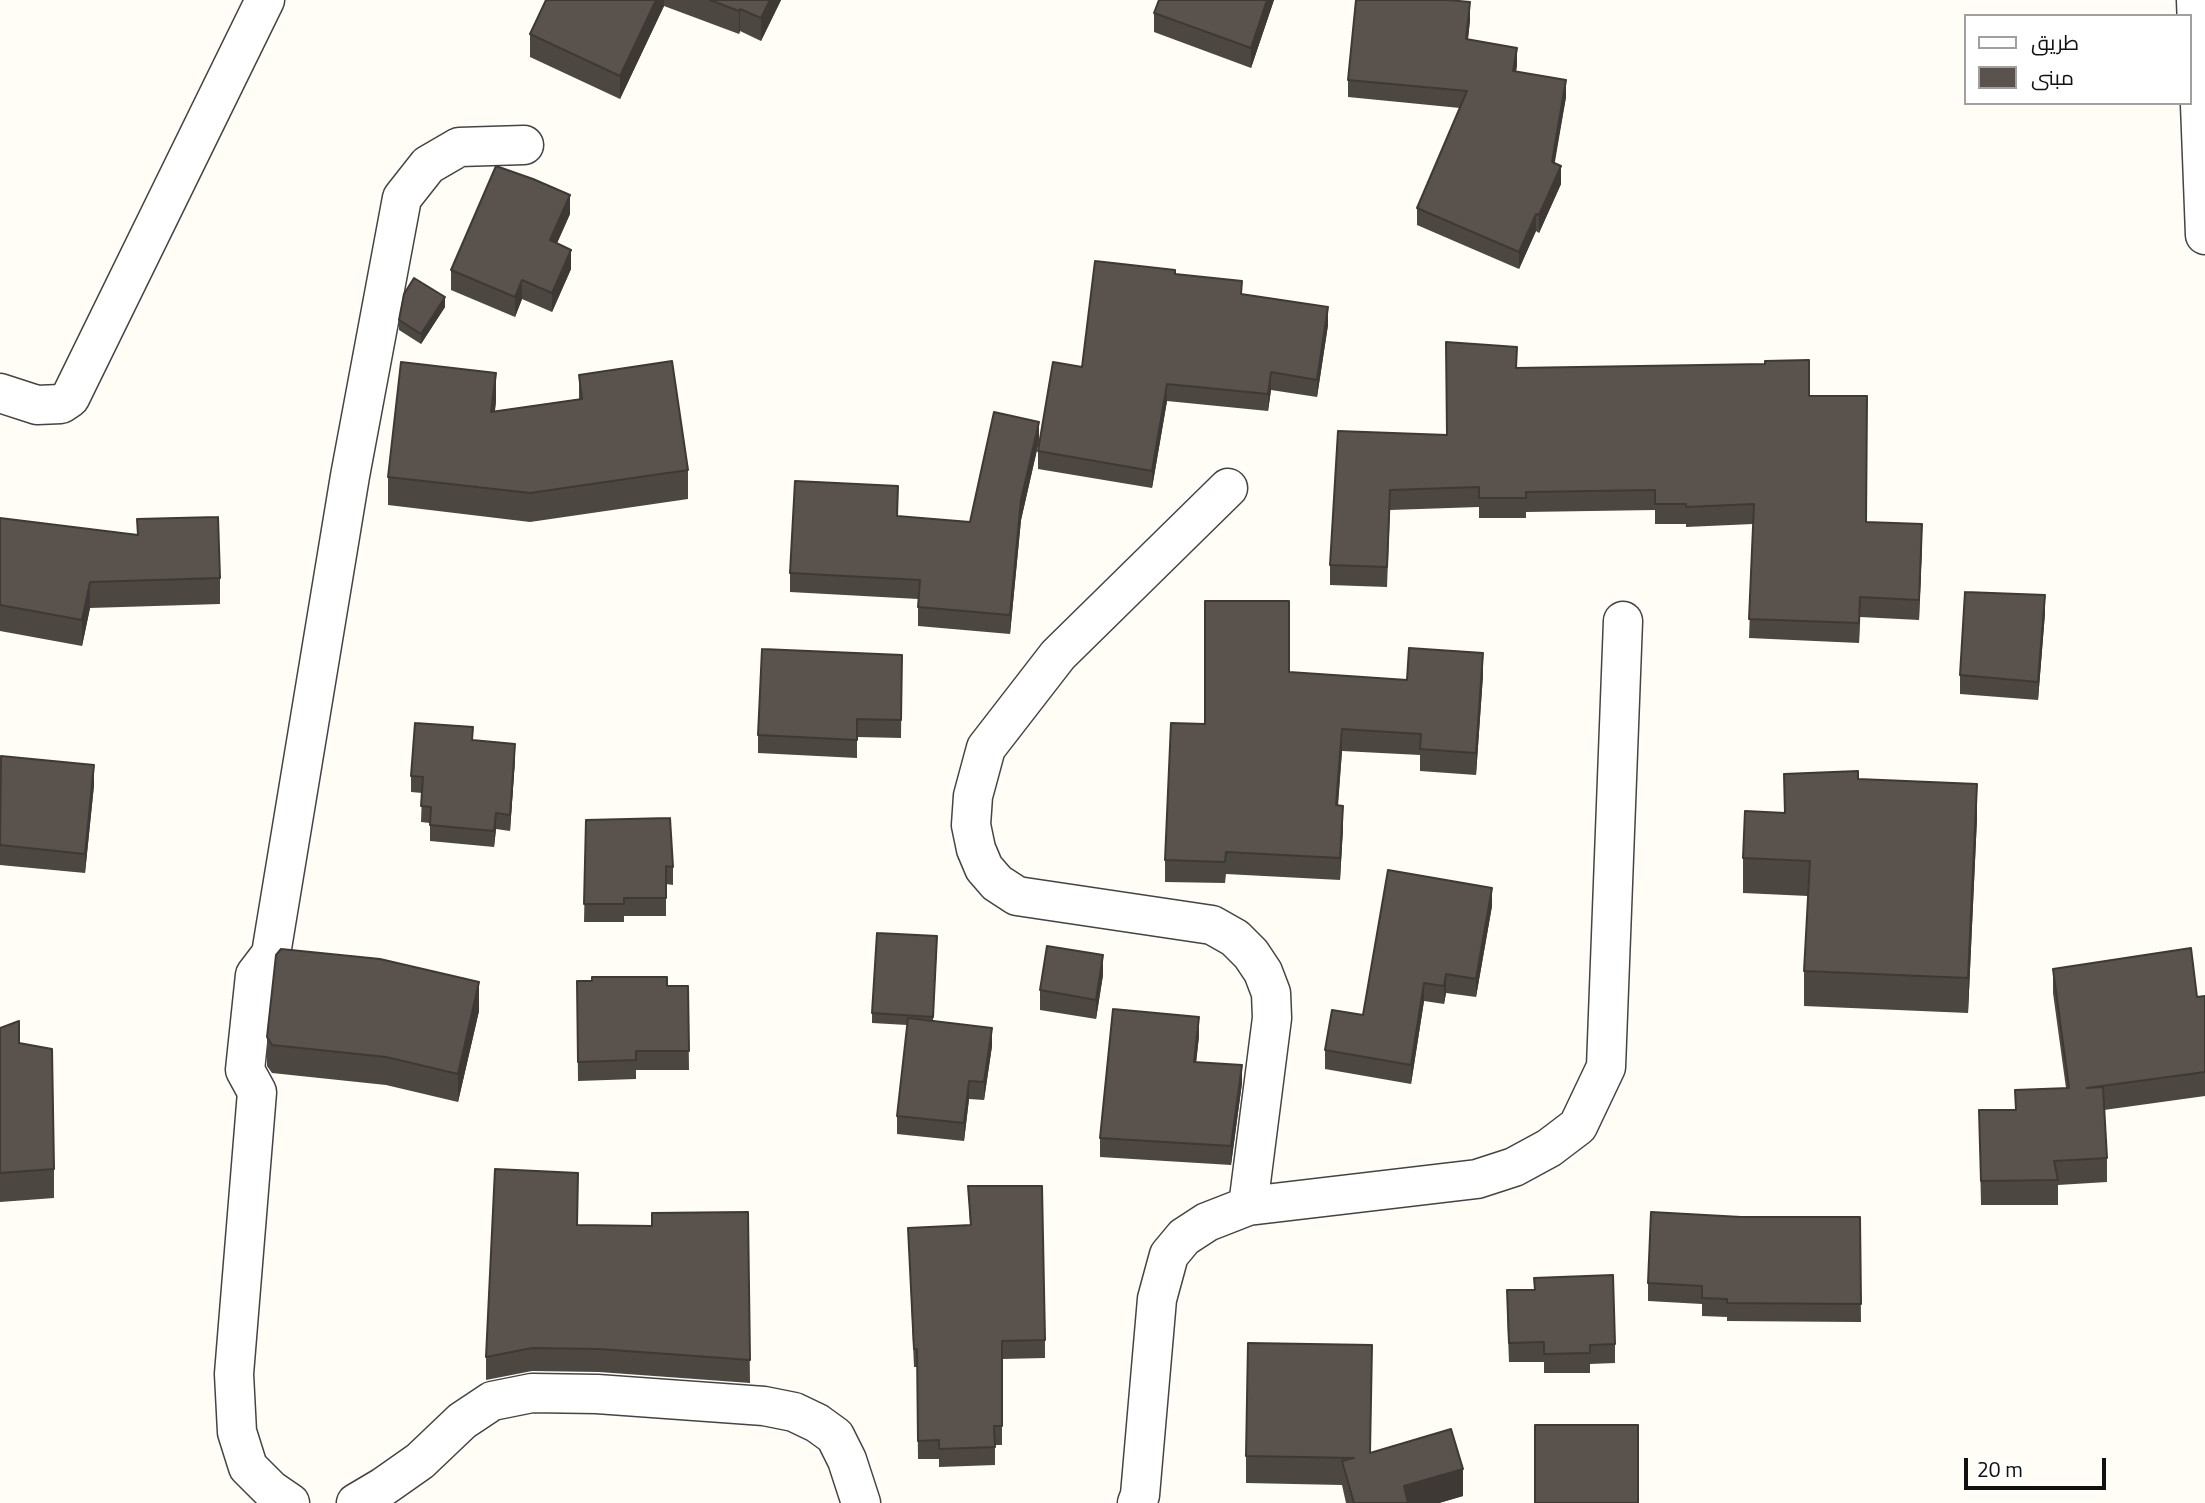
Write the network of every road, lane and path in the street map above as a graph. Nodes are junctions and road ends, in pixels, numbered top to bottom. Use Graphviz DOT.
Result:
graph roads {
  1 [pos="265,0"];
  2 [pos="2196,0"];
  3 [pos="524,145"];
  4 [pos="2205,235"];
  5 [pos="0,393"];
  6 [pos="1228,488"];
  7 [pos="1623,621"];
  8 [pos="1248,1206"];
  9 [pos="290,1503"];
  10 [pos="356,1503"];
  11 [pos="861,1503"];
  12 [pos="1136,1503"];
  1 -- 5 [label="street"];
  2 -- 4 [label="street"];
  3 -- 9 [label="street"];
  6 -- 8 [label="street"];
  7 -- 8 [label="street"];
  8 -- 12 [label="street"];
  10 -- 11 [label="street"];
}
